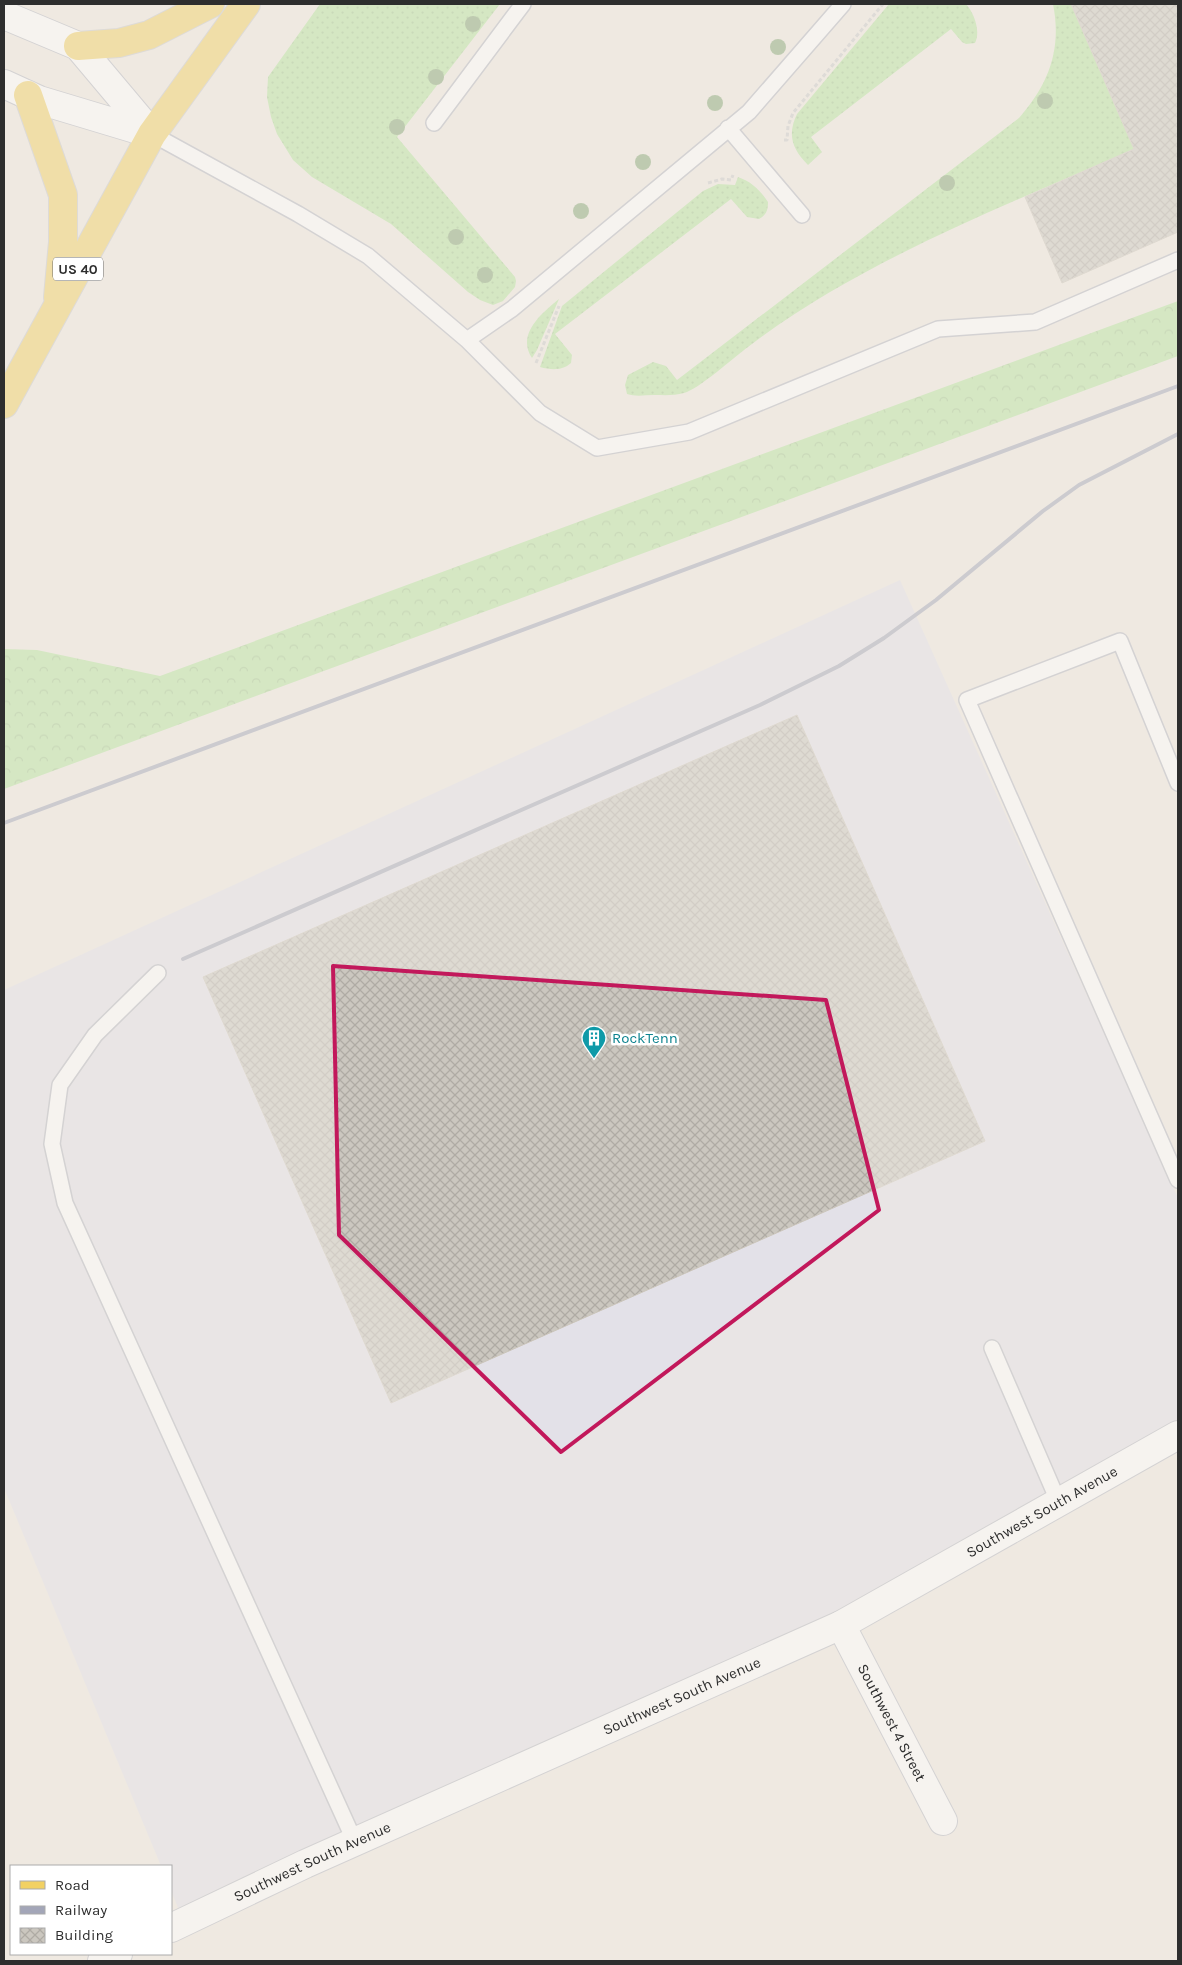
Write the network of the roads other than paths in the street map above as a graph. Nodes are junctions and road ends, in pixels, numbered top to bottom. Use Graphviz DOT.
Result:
graph roads {
  1 [pos="210,4"];
  2 [pos="246,4"];
  3 [pos="523,4"];
  4 [pos="843,4"];
  5 [pos="4,16"];
  6 [pos="78,46"];
  7 [pos="4,84"];
  8 [pos="28,95"];
  9 [pos="434,123"];
  10 [pos="728,128"];
  11 [pos="152,134"];
  12 [pos="802,215"];
  13 [pos="1178,260"];
  14 [pos="57,307"];
  15 [pos="467,340"];
  16 [pos="4,404"];
  17 [pos="1178,783"];
  18 [pos="158,974"];
  19 [pos="1178,1176"];
  20 [pos="992,1348"];
  21 [pos="1178,1435"];
  22 [pos="1059,1503"];
  23 [pos="841,1625"];
  24 [pos="943,1821"];
  25 [pos="355,1842"];
  26 [pos="172,1928"];
  27 [pos="116,1955"];
  28 [pos="102,1961"];
  1 -- 6 [label="main road"];
  2 -- 11 [label="main road, US 40"];
  3 -- 9 [label="lane"];
  4 -- 10 [label="lane"];
  5 -- 6 [label="street"];
  6 -- 11 [label="street"];
  7 -- 8 [label="street"];
  8 -- 11 [label="street"];
  8 -- 14 [label="main road"];
  10 -- 12 [label="lane"];
  10 -- 15 [label="lane"];
  11 -- 14 [label="main road, US 40"];
  11 -- 15 [label="lane"];
  13 -- 15 [label="lane"];
  14 -- 16 [label="main road, US 40"];
  17 -- 19 [label="lane"];
  18 -- 25 [label="lane"];
  20 -- 22 [label="lane"];
  21 -- 22 [label="street, Southwest South Avenue"];
  22 -- 23 [label="street, Southwest South Avenue"];
  23 -- 24 [label="street, Southwest 4 Street"];
  23 -- 25 [label="street, Southwest South Avenue"];
  25 -- 26 [label="street, Southwest South Avenue"];
  27 -- 28 [label="street"];
}
